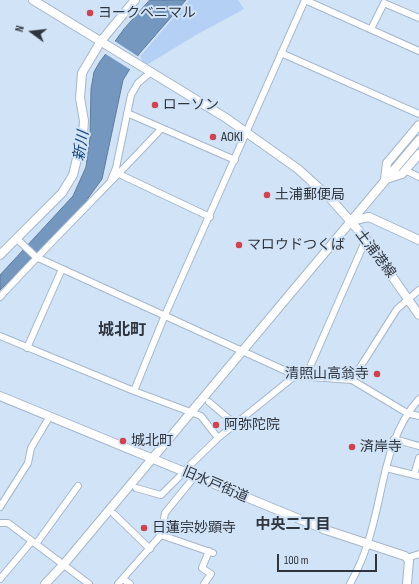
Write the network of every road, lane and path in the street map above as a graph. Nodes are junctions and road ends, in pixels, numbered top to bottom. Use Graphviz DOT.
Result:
graph roads {
  1 [pos="33,0"];
  2 [pos="135,0"];
  3 [pos="305,0"];
  4 [pos="419,18"];
  5 [pos="371,29"];
  6 [pos="103,43"];
  7 [pos="419,51"];
  8 [pos="281,53"];
  9 [pos="150,72"];
  10 [pos="127,113"];
  11 [pos="419,114"];
  12 [pos="419,124"];
  13 [pos="161,129"];
  14 [pos="247,132"];
  15 [pos="419,140"];
  16 [pos="419,154"];
  17 [pos="235,160"];
  18 [pos="407,171"];
  19 [pos="119,174"];
  20 [pos="419,177"];
  21 [pos="385,179"];
  22 [pos="110,184"];
  23 [pos="210,217"];
  24 [pos="350,221"];
  25 [pos="16,238"];
  26 [pos="366,239"];
  27 [pos="419,240"];
  28 [pos="0,255"];
  29 [pos="36,257"];
  30 [pos="62,269"];
  31 [pos="419,290"];
  32 [pos="0,297"];
  33 [pos="408,300"];
  34 [pos="165,315"];
  35 [pos="419,315"];
  36 [pos="0,336"];
  37 [pos="27,348"];
  38 [pos="242,352"];
  39 [pos="297,376"];
  40 [pos="306,376"];
  41 [pos="352,380"];
  42 [pos="134,391"];
  43 [pos="0,396"];
  44 [pos="419,399"];
  45 [pos="209,402"];
  46 [pos="192,413"];
  47 [pos="407,413"];
  48 [pos="50,416"];
  49 [pos="419,416"];
  50 [pos="235,424"];
  51 [pos="218,438"];
  52 [pos="394,439"];
  53 [pos="419,446"];
  54 [pos="153,458"];
  55 [pos="419,458"];
  56 [pos="386,468"];
  57 [pos="184,471"];
  58 [pos="195,476"];
  59 [pos="417,476"];
  60 [pos="78,486"];
  61 [pos="136,488"];
  62 [pos="0,507"];
  63 [pos="114,514"];
  64 [pos="0,523"];
  65 [pos="161,535"];
  66 [pos="34,543"];
  67 [pos="368,544"];
  68 [pos="150,549"];
  69 [pos="419,554"];
  70 [pos="408,558"];
  71 [pos="64,564"];
  72 [pos="0,579"];
  73 [pos="120,582"];
  74 [pos="46,584"];
  75 [pos="89,584"];
  76 [pos="130,584"];
  77 [pos="204,584"];
  78 [pos="350,584"];
  79 [pos="407,584"];
  1 -- 6 [label="street"];
  2 -- 6 [label="street"];
  3 -- 5 [label="street"];
  3 -- 8 [label="street"];
  4 -- 5 [label="street"];
  5 -- 7 [label="street"];
  6 -- 9 [label="street"];
  6 -- 25 [label="street"];
  8 -- 11 [label="street"];
  8 -- 14 [label="street"];
  9 -- 10 [label="street"];
  9 -- 14 [label="street"];
  10 -- 13 [label="street"];
  10 -- 22 [label="street"];
  12 -- 21 [label="street"];
  13 -- 17 [label="street"];
  13 -- 19 [label="street"];
  14 -- 17 [label="street"];
  14 -- 24 [label="street"];
  15 -- 21 [label="street, 土浦港線"];
  16 -- 21 [label="street"];
  17 -- 23 [label="street"];
  18 -- 20 [label="street"];
  19 -- 22 [label="street"];
  19 -- 23 [label="street"];
  21 -- 24 [label="street, 土浦港線"];
  22 -- 29 [label="street"];
  23 -- 34 [label="street"];
  24 -- 26 [label="street, 土浦港線"];
  24 -- 27 [label="street"];
  24 -- 38 [label="street"];
  25 -- 28 [label="street"];
  25 -- 29 [label="street"];
  26 -- 33 [label="street, 土浦港線"];
  26 -- 40 [label="street"];
  29 -- 30 [label="street"];
  29 -- 32 [label="street"];
  30 -- 34 [label="street"];
  30 -- 37 [label="street"];
  31 -- 33 [label="street"];
  33 -- 35 [label="street, 土浦港線"];
  33 -- 41 [label="street"];
  34 -- 38 [label="street"];
  34 -- 42 [label="street"];
  36 -- 37 [label="street"];
  37 -- 42 [label="street"];
  38 -- 39 [label="street"];
  38 -- 46 [label="street"];
  39 -- 40 [label="street"];
  39 -- 50 [label="street"];
  40 -- 41 [label="street"];
  41 -- 47 [label="street"];
  42 -- 46 [label="street"];
  43 -- 48 [label="street, 旧水戸街道"];
  44 -- 47 [label="street"];
  45 -- 50 [label="street"];
  46 -- 51 [label="street"];
  46 -- 54 [label="street"];
  47 -- 49 [label="street"];
  47 -- 52 [label="street"];
  48 -- 54 [label="street, 旧水戸街道"];
  48 -- 62 [label="street"];
  50 -- 51 [label="street"];
  51 -- 57 [label="street"];
  52 -- 53 [label="street"];
  52 -- 56 [label="street"];
  54 -- 57 [label="street, 旧水戸街道"];
  54 -- 71 [label="street"];
  55 -- 59 [label="street"];
  56 -- 59 [label="street"];
  56 -- 67 [label="street"];
  57 -- 58 [label="street, 旧水戸街道"];
  57 -- 61 [label="street"];
  58 -- 65 [label="street"];
  58 -- 67 [label="street, 旧水戸街道"];
  60 -- 66 [label="street"];
  63 -- 68 [label="street"];
  64 -- 66 [label="street"];
  65 -- 68 [label="street"];
  65 -- 77 [label="street"];
  66 -- 71 [label="street"];
  66 -- 72 [label="street"];
  67 -- 70 [label="street, 旧水戸街道"];
  67 -- 78 [label="street"];
  68 -- 73 [label="street"];
  69 -- 70 [label="street"];
  70 -- 79 [label="street"];
  71 -- 74 [label="street"];
  71 -- 75 [label="street"];
  73 -- 76 [label="street"];
}
